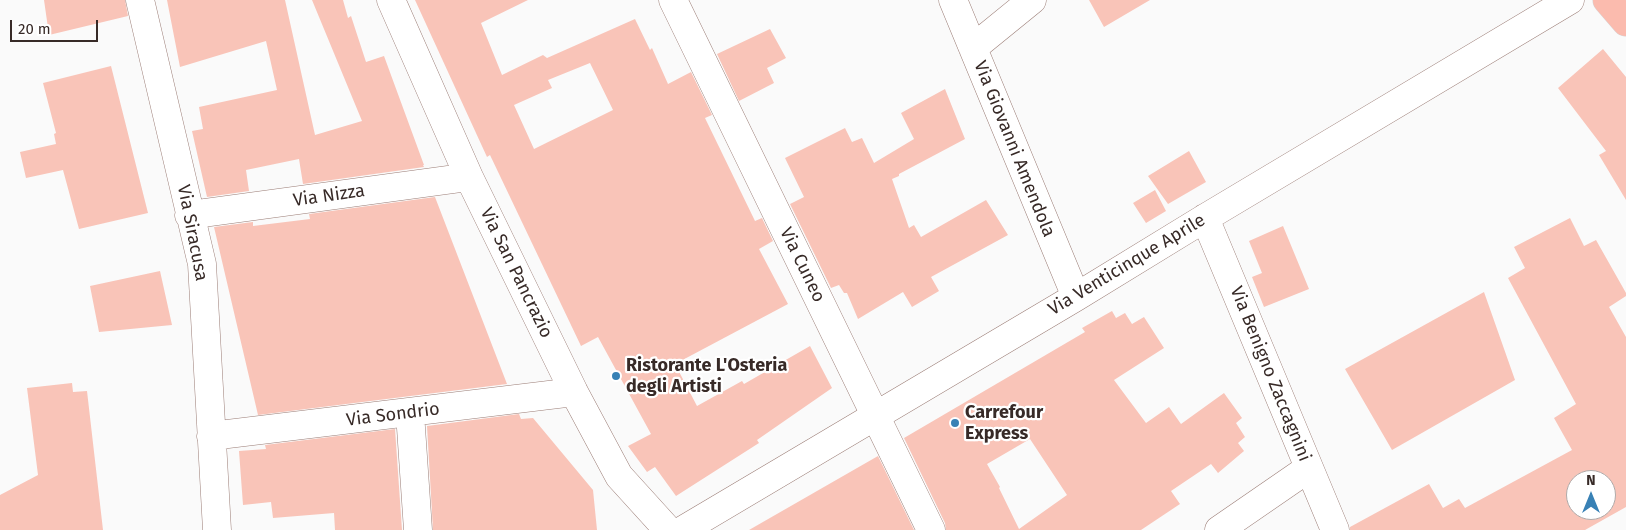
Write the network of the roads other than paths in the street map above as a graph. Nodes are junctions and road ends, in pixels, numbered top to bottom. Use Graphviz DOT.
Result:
graph roads {
  1 [pos="140,0"];
  2 [pos="391,0"];
  3 [pos="673,0"];
  4 [pos="953,0"];
  5 [pos="1032,0"];
  6 [pos="1570,0"];
  7 [pos="1607,0"];
  8 [pos="1626,22"];
  9 [pos="973,48"];
  10 [pos="469,177"];
  11 [pos="189,215"];
  12 [pos="1205,218"];
  13 [pos="1076,297"];
  14 [pos="574,392"];
  15 [pos="410,413"];
  16 [pos="876,416"];
  17 [pos="211,436"];
  18 [pos="1309,468"];
  19 [pos="217,530"];
  20 [pos="418,530"];
  21 [pos="668,530"];
  22 [pos="683,530"];
  23 [pos="931,530"];
  24 [pos="1219,530"];
  25 [pos="1335,530"];
  1 -- 11 [label="street, Via Siracusa"];
  2 -- 10 [label="street, Via San Pancrazio"];
  3 -- 16 [label="street, Via Cuneo"];
  4 -- 9 [label="street, Via Giovanni Amendola"];
  5 -- 9 [label="street"];
  6 -- 12 [label="street, Via Venticinque Aprile"];
  7 -- 8 [label="main road"];
  9 -- 13 [label="street, Via Giovanni Amendola"];
  10 -- 11 [label="street, Via Nizza"];
  10 -- 14 [label="street, Via San Pancrazio"];
  11 -- 17 [label="street, Via Siracusa"];
  12 -- 13 [label="street, Via Venticinque Aprile"];
  12 -- 18 [label="street, Via Benigno Zaccagnini"];
  13 -- 16 [label="street, Via Venticinque Aprile"];
  14 -- 15 [label="street, Via Sondrio"];
  14 -- 21 [label="street, Via San Pancrazio"];
  15 -- 17 [label="street, Via Sondrio"];
  15 -- 20 [label="street"];
  16 -- 22 [label="street, Via Venticinque Aprile"];
  16 -- 23 [label="street, Via Cuneo"];
  17 -- 19 [label="street, Via Siracusa"];
  18 -- 24 [label="street"];
  18 -- 25 [label="street, Via Benigno Zaccagnini"];
}
